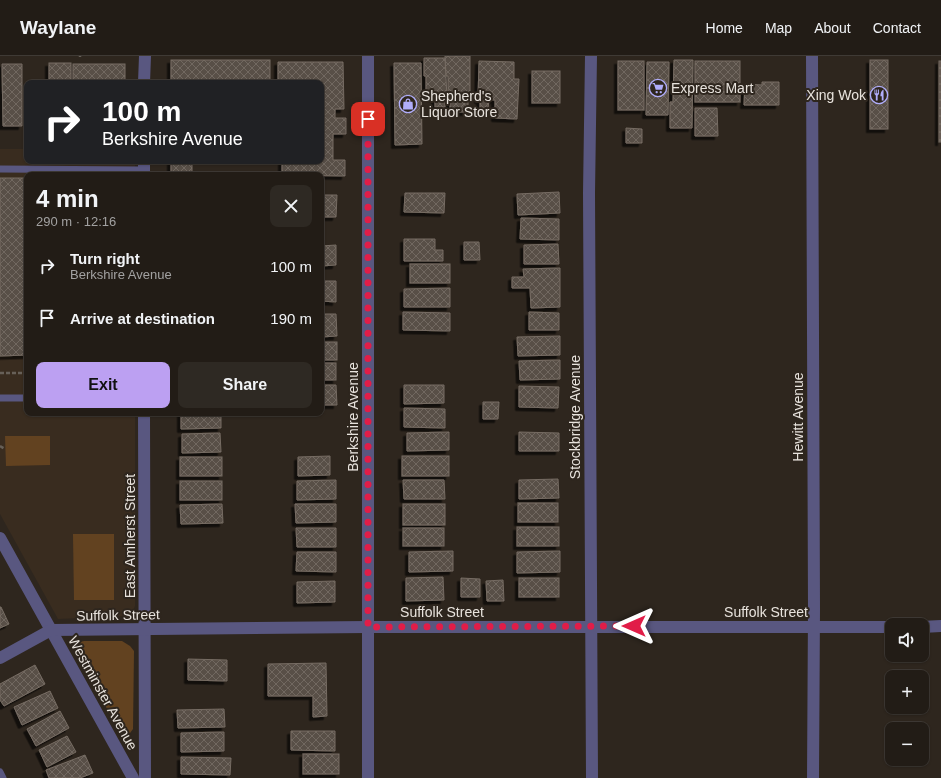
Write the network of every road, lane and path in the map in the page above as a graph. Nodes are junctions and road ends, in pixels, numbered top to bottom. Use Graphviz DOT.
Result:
graph roads {
  1 [pos="145,56"];
  2 [pos="368,56"];
  3 [pos="591,56"];
  4 [pos="812,56"];
  5 [pos="144,80"];
  6 [pos="144,169"];
  7 [pos="0,170"];
  8 [pos="0,373"];
  9 [pos="24,373"];
  10 [pos="0,398"];
  11 [pos="24,398"];
  12 [pos="144,416"];
  13 [pos="0,446"];
  14 [pos="6,449"];
  15 [pos="0,538"];
  16 [pos="591,626"];
  17 [pos="941,626"];
  18 [pos="368,627"];
  19 [pos="814,627"];
  20 [pos="885,627"];
  21 [pos="929,627"];
  22 [pos="51,630"];
  23 [pos="145,630"];
  24 [pos="0,658"];
  25 [pos="0,772"];
  26 [pos="3,778"];
  27 [pos="133,778"];
  28 [pos="145,778"];
  29 [pos="368,778"];
  30 [pos="592,778"];
  31 [pos="813,778"];
  1 -- 5 [label="street"];
  2 -- 18 [label="street, Berkshire Avenue"];
  3 -- 16 [label="street, Stockbridge Avenue"];
  4 -- 19 [label="street, Hewitt Avenue"];
  6 -- 7 [label="lane"];
  8 -- 9 [label="path"];
  10 -- 11 [label="lane"];
  12 -- 23 [label="street, East Amherst Street"];
  13 -- 14 [label="path"];
  15 -- 22 [label="street, Westminster Avenue"];
  16 -- 18 [label="street, Suffolk Street"];
  16 -- 19 [label="street, Suffolk Street"];
  16 -- 30 [label="street, Stockbridge Avenue"];
  17 -- 21 [label="street"];
  18 -- 23 [label="street, Suffolk Street"];
  18 -- 29 [label="street, Berkshire Avenue"];
  19 -- 20 [label="street, Suffolk Street"];
  19 -- 31 [label="street, Hewitt Avenue"];
  22 -- 23 [label="street, Suffolk Street"];
  22 -- 24 [label="street, Suffolk Street"];
  22 -- 27 [label="street, Westminster Avenue"];
  23 -- 28 [label="street, East Amherst Street"];
  25 -- 26 [label="lane"];
}
